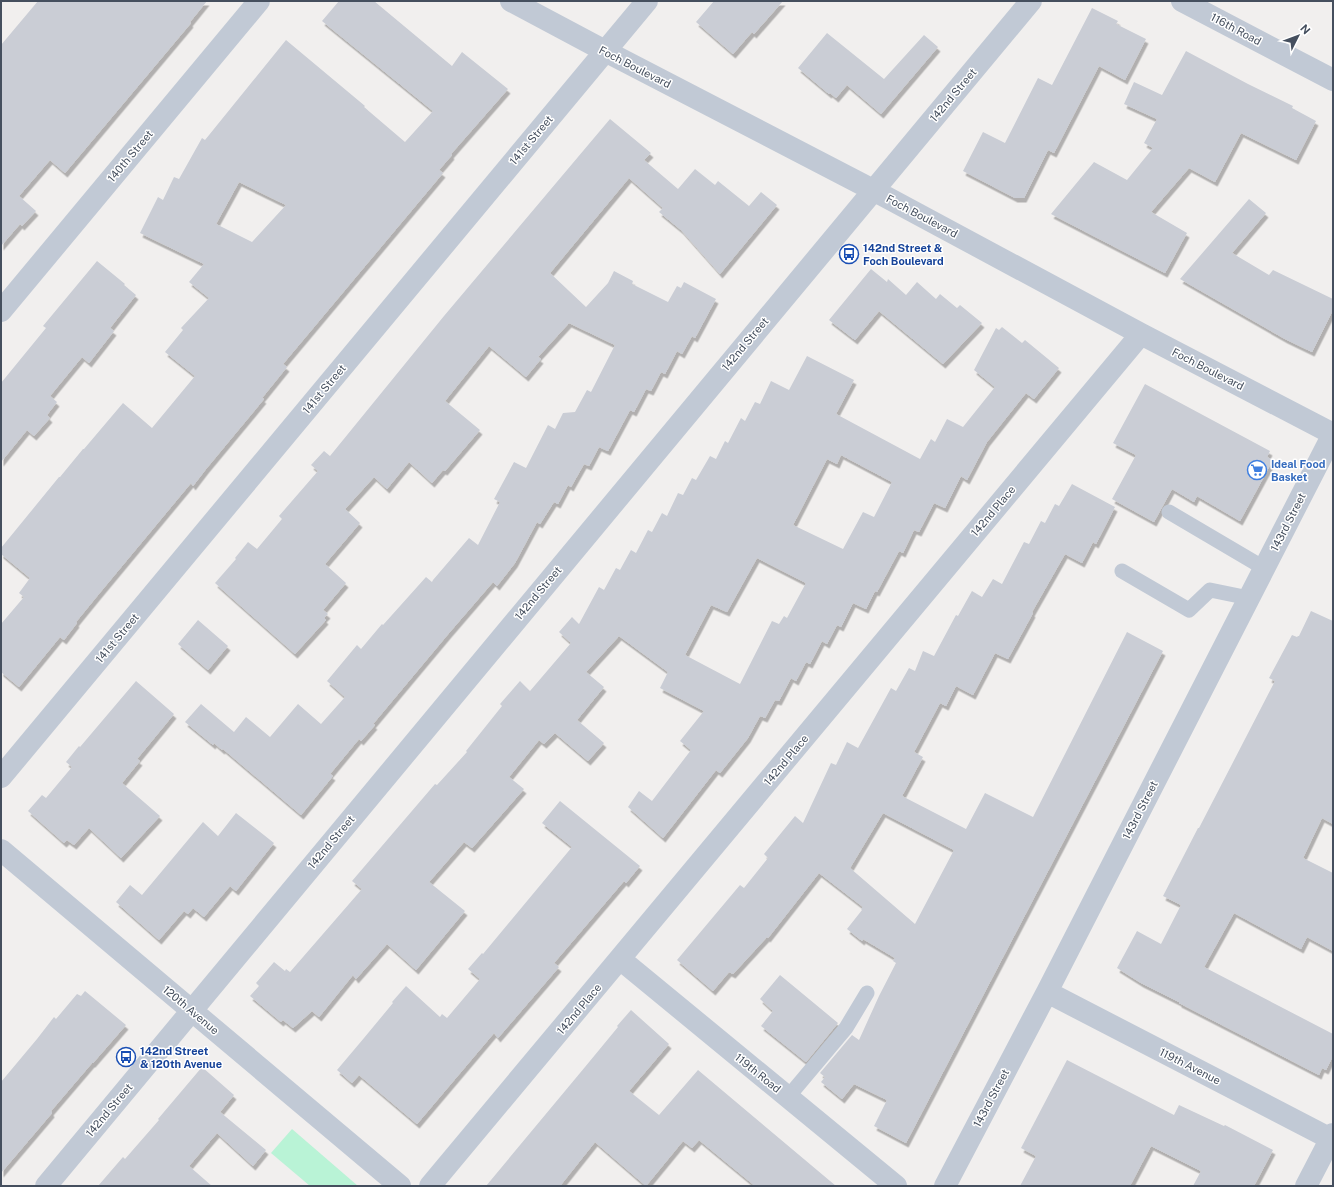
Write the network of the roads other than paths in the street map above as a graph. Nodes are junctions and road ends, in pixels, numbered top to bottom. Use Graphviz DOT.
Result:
graph roads {
  1 [pos="259,1"];
  2 [pos="511,1"];
  3 [pos="647,1"];
  4 [pos="1031,1"];
  5 [pos="1182,1"];
  6 [pos="605,51"];
  7 [pos="1333,80"];
  8 [pos="873,190"];
  9 [pos="1,311"];
  10 [pos="1141,334"];
  11 [pos="1333,434"];
  12 [pos="1168,512"];
  13 [pos="1264,568"];
  14 [pos="1122,571"];
  15 [pos="1249,598"];
  16 [pos="1,776"];
  17 [pos="1,850"];
  18 [pos="620,960"];
  19 [pos="1047,992"];
  20 [pos="867,993"];
  21 [pos="191,1011"];
  22 [pos="788,1097"];
  23 [pos="1332,1138"];
  24 [pos="46,1186"];
  25 [pos="400,1186"];
  26 [pos="430,1186"];
  27 [pos="896,1186"];
  28 [pos="945,1186"];
  29 [pos="1306,1186"];
  1 -- 9 [label="street, 140th Street"];
  2 -- 6 [label="street, Foch Boulevard"];
  3 -- 6 [label="street, 141st Street"];
  4 -- 8 [label="street, 142nd Street"];
  5 -- 7 [label="street, 116th Road"];
  6 -- 8 [label="street, Foch Boulevard"];
  6 -- 16 [label="street, 141st Street"];
  8 -- 10 [label="street, Foch Boulevard"];
  8 -- 21 [label="street, 142nd Street"];
  10 -- 11 [label="street, Foch Boulevard"];
  10 -- 18 [label="street, 142nd Place"];
  11 -- 13 [label="street, 143rd Street"];
  12 -- 13 [label="lane"];
  13 -- 15 [label="street, 143rd Street"];
  14 -- 15 [label="lane"];
  15 -- 19 [label="street, 143rd Street"];
  17 -- 21 [label="street, 120th Avenue"];
  18 -- 22 [label="street, 119th Road"];
  18 -- 26 [label="street, 142nd Place"];
  19 -- 23 [label="street, 119th Avenue"];
  19 -- 28 [label="street, 143rd Street"];
  20 -- 22 [label="lane"];
  21 -- 24 [label="street, 142nd Street"];
  21 -- 25 [label="street, 120th Avenue"];
  22 -- 27 [label="street, 119th Road"];
  23 -- 29 [label="street"];
}
